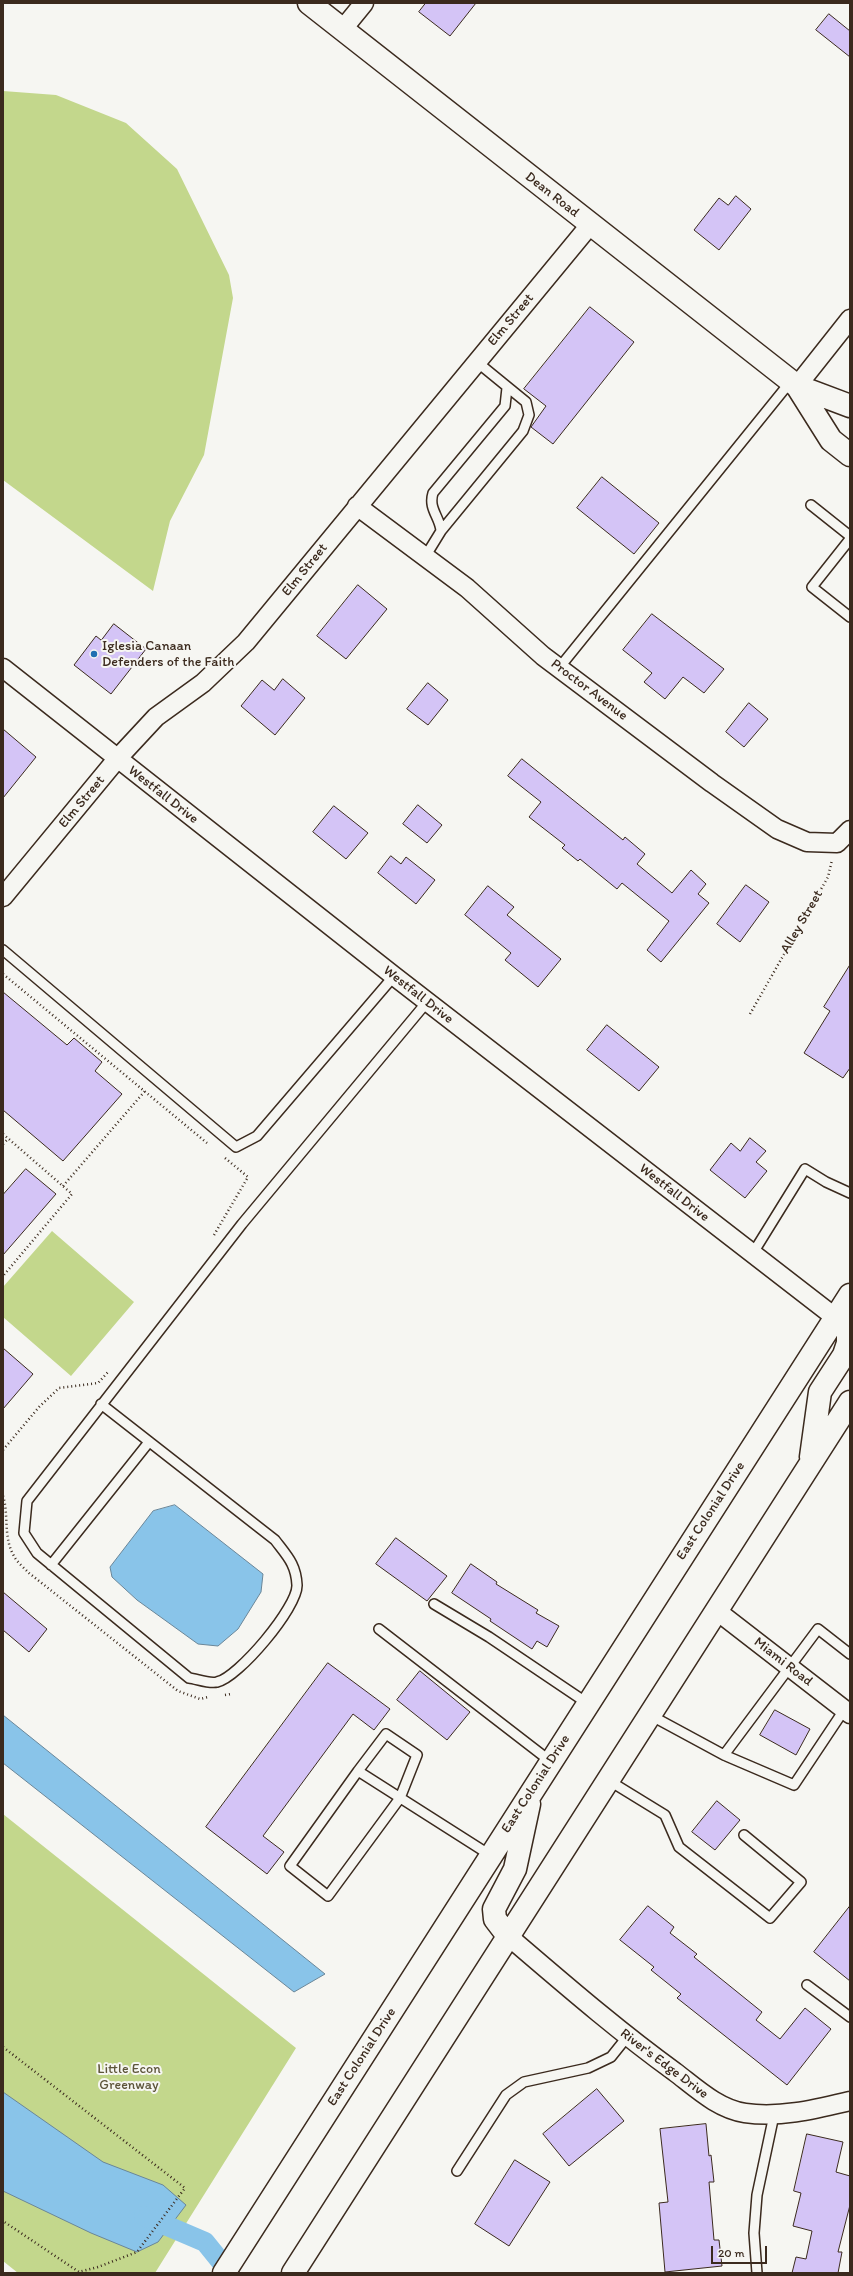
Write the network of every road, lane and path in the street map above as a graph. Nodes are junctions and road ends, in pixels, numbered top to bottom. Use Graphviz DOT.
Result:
graph roads {
  1 [pos="309,3"];
  2 [pos="364,3"];
  3 [pos="342,30"];
  4 [pos="590,225"];
  5 [pos="850,319"];
  6 [pos="477,362"];
  7 [pos="794,383"];
  8 [pos="507,388"];
  9 [pos="850,406"];
  10 [pos="850,455"];
  11 [pos="811,505"];
  12 [pos="357,506"];
  13 [pos="441,532"];
  14 [pos="850,536"];
  15 [pos="850,539"];
  16 [pos="425,557"];
  17 [pos="850,617"];
  18 [pos="3,668"];
  19 [pos="559,668"];
  20 [pos="117,759"];
  21 [pos="850,830"];
  22 [pos="837,842"];
  23 [pos="3,897"];
  24 [pos="3,950"];
  25 [pos="3,974"];
  26 [pos="394,976"];
  27 [pos="427,1002"];
  28 [pos="750,1014"];
  29 [pos="145,1091"];
  30 [pos="3,1134"];
  31 [pos="8,1139"];
  32 [pos="3,1144"];
  33 [pos="211,1146"];
  34 [pos="223,1157"];
  35 [pos="63,1186"];
  36 [pos="850,1193"];
  37 [pos="213,1237"];
  38 [pos="753,1253"];
  39 [pos="3,1276"];
  40 [pos="850,1295"];
  41 [pos="836,1318"];
  42 [pos="108,1371"];
  43 [pos="850,1402"];
  44 [pos="101,1404"];
  45 [pos="149,1442"];
  46 [pos="3,1450"];
  47 [pos="810,1464"];
  48 [pos="51,1565"];
  49 [pos="434,1604"];
  50 [pos="717,1611"];
  51 [pos="379,1630"];
  52 [pos="850,1654"];
  53 [pos="789,1667"];
  54 [pos="587,1703"];
  55 [pos="847,1712"];
  56 [pos="650,1714"];
  57 [pos="724,1756"];
  58 [pos="550,1761"];
  59 [pos="358,1771"];
  60 [pos="608,1780"];
  61 [pos="532,1789"];
  62 [pos="400,1798"];
  63 [pos="744,1835"];
  64 [pos="490,1855"];
  65 [pos="508,1936"];
  66 [pos="807,1984"];
  67 [pos="850,2017"];
  68 [pos="627,2037"];
  69 [pos="3,2046"];
  70 [pos="850,2102"];
  71 [pos="774,2115"];
  72 [pos="457,2171"];
  73 [pos="3,2221"];
  74 [pos="224,2273"];
  75 [pos="293,2273"];
  76 [pos="757,2273"];
  1 -- 3 [label="main road, Dean Road"];
  2 -- 3 [label="street"];
  3 -- 4 [label="main road, Dean Road"];
  4 -- 6 [label="street, Elm Street"];
  4 -- 7 [label="main road, Dean Road"];
  5 -- 7 [label="street"];
  6 -- 8 [label="lane"];
  6 -- 12 [label="street, Elm Street"];
  7 -- 9 [label="main road, Dean Road"];
  7 -- 10 [label="main road, Dean Road"];
  7 -- 19 [label="lane"];
  8 -- 13 [label="lane"];
  8 -- 13 [label="lane"];
  11 -- 14 [label="lane"];
  12 -- 16 [label="street, Proctor Avenue"];
  12 -- 20 [label="street, Elm Street"];
  13 -- 16 [label="lane"];
  15 -- 17 [label="lane"];
  16 -- 19 [label="street, Proctor Avenue"];
  18 -- 20 [label="street, Westfall Drive"];
  19 -- 22 [label="street, Proctor Avenue"];
  20 -- 23 [label="street, Elm Street"];
  20 -- 26 [label="street, Westfall Drive"];
  21 -- 22 [label="street"];
  22 -- 28 [label="path, Alley Street"];
  24 -- 26 [label="lane"];
  25 -- 29 [label="path"];
  26 -- 27 [label="street, Westfall Drive"];
  27 -- 38 [label="street, Westfall Drive"];
  27 -- 44 [label="lane"];
  29 -- 33 [label="path"];
  29 -- 35 [label="path"];
  30 -- 31 [label="path"];
  31 -- 32 [label="path"];
  31 -- 35 [label="path"];
  34 -- 37 [label="path"];
  35 -- 39 [label="path"];
  36 -- 38 [label="lane"];
  38 -- 41 [label="street, Westfall Drive"];
  40 -- 41 [label="main road, East Colonial Drive"];
  41 -- 47 [label="main road"];
  41 -- 54 [label="main road, East Colonial Drive"];
  42 -- 46 [label="path"];
  43 -- 47 [label="main road"];
  44 -- 45 [label="lane"];
  44 -- 48 [label="lane"];
  45 -- 48 [label="lane"];
  45 -- 48 [label="lane"];
  47 -- 50 [label="main road"];
  49 -- 54 [label="lane"];
  50 -- 53 [label="street, Miami Road"];
  50 -- 56 [label="main road"];
  51 -- 58 [label="lane"];
  52 -- 53 [label="lane"];
  53 -- 55 [label="street, Miami Road"];
  53 -- 57 [label="lane"];
  54 -- 58 [label="main road, East Colonial Drive"];
  55 -- 57 [label="lane"];
  56 -- 57 [label="lane"];
  56 -- 60 [label="main road"];
  58 -- 61 [label="main road, East Colonial Drive"];
  59 -- 62 [label="lane"];
  59 -- 62 [label="lane"];
  59 -- 62 [label="lane"];
  60 -- 63 [label="lane"];
  60 -- 65 [label="main road"];
  61 -- 64 [label="main road, East Colonial Drive"];
  61 -- 65 [label="main road"];
  62 -- 64 [label="lane"];
  64 -- 74 [label="main road, East Colonial Drive"];
  65 -- 68 [label="street, River's Edge Drive"];
  65 -- 75 [label="main road"];
  66 -- 67 [label="lane"];
  68 -- 71 [label="street, River's Edge Drive"];
  68 -- 72 [label="lane"];
  69 -- 73 [label="path"];
  70 -- 71 [label="street, River's Edge Drive"];
  71 -- 76 [label="lane"];
}
